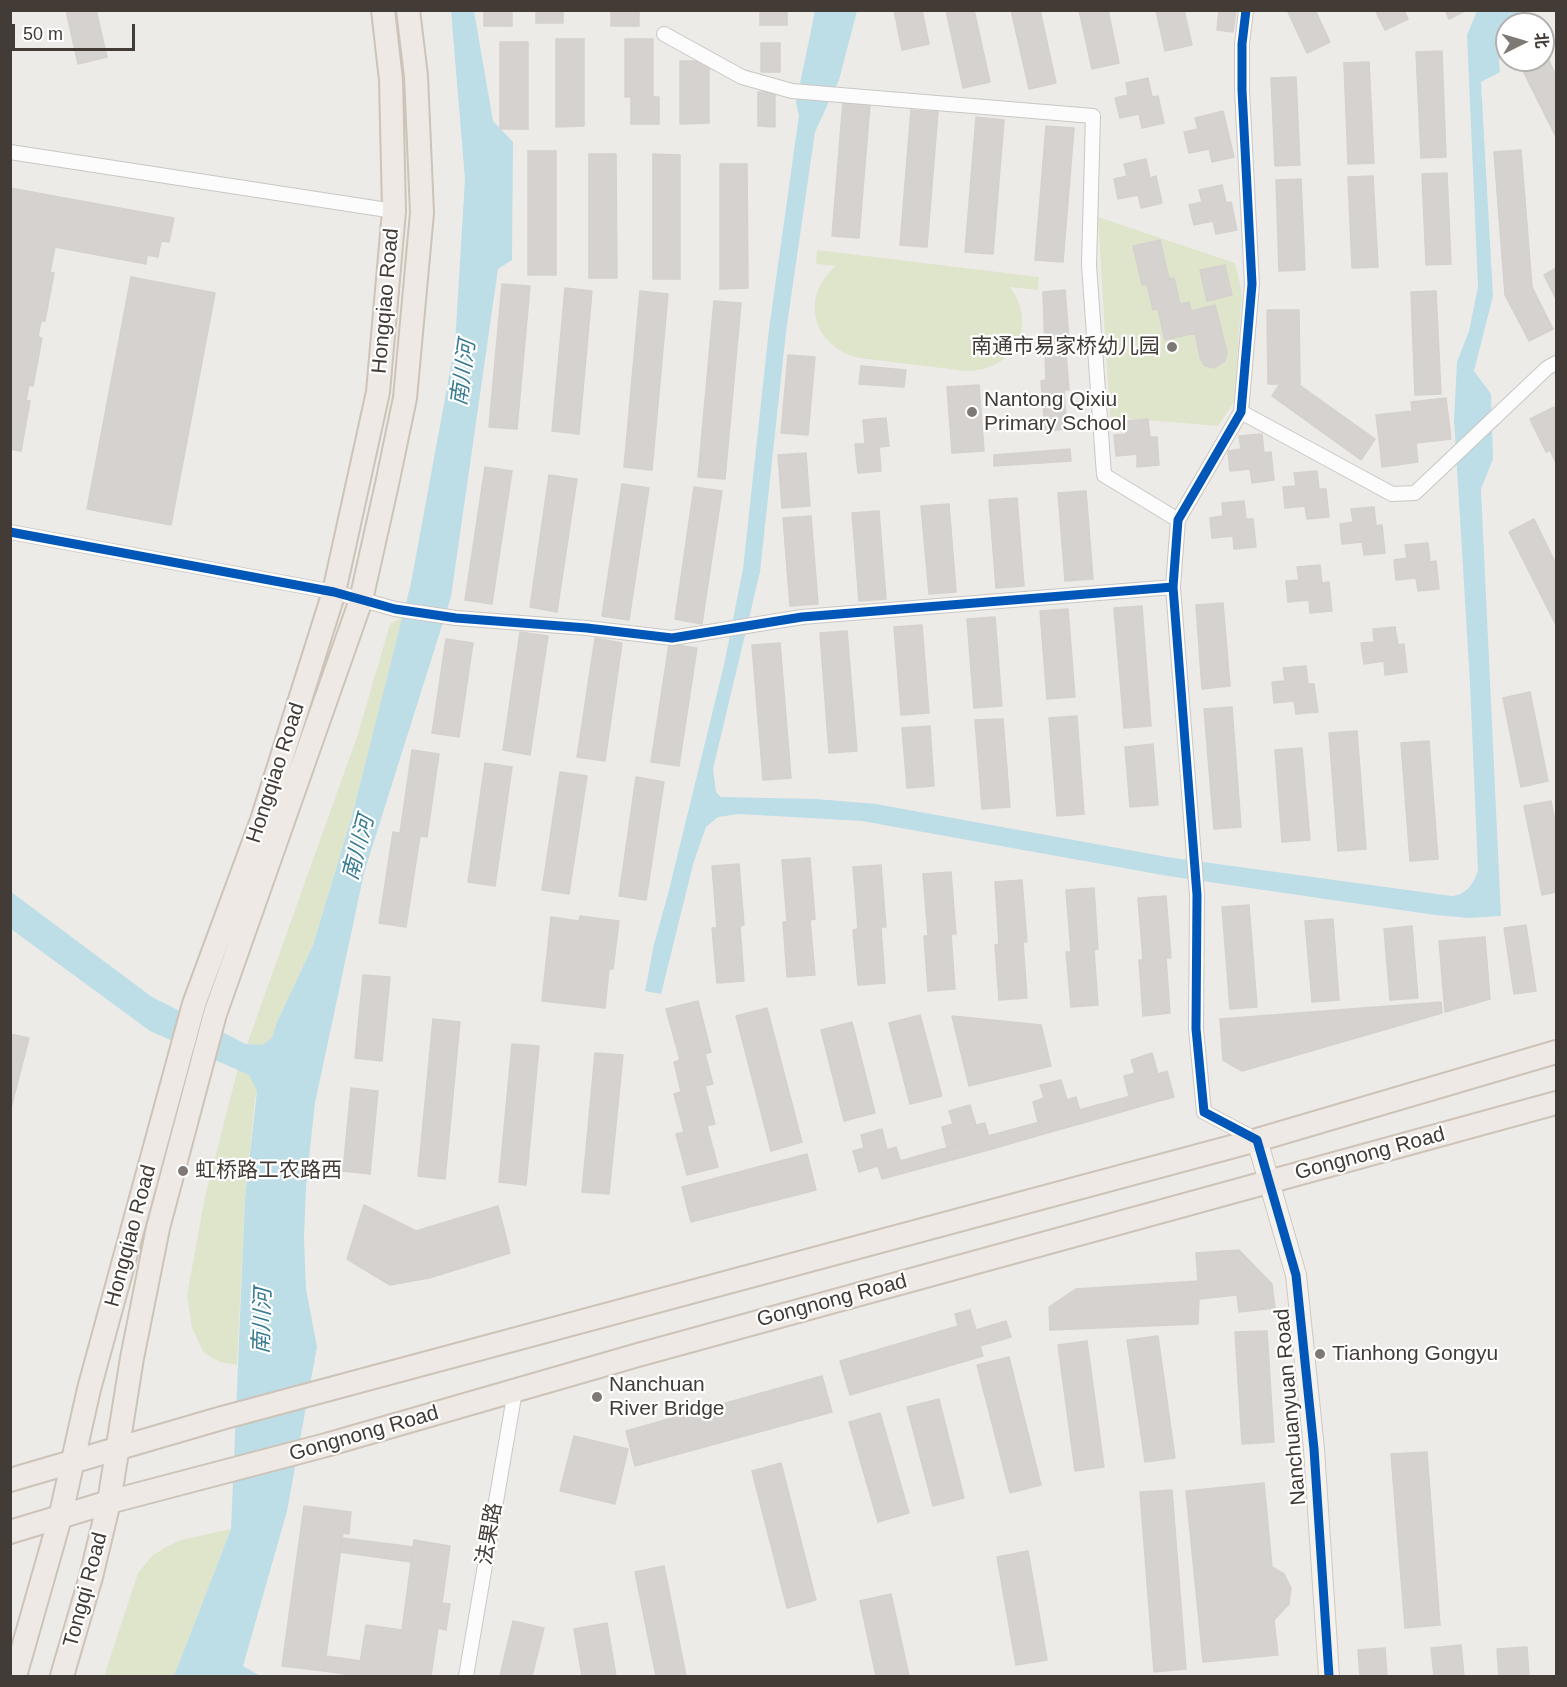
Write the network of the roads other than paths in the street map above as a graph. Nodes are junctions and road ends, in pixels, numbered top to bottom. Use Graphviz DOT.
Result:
graph roads {
  1 [pos="383,10"];
  2 [pos="408,10"];
  3 [pos="1246,10"];
  4 [pos="664,34"];
  5 [pos="10,152"];
  6 [pos="394,211"];
  7 [pos="1557,363"];
  8 [pos="1241,412"];
  9 [pos="1178,520"];
  10 [pos="10,532"];
  11 [pos="1173,587"];
  12 [pos="334,592"];
  13 [pos="360,600"];
  14 [pos="1557,1052"];
  15 [pos="1557,1103"];
  16 [pos="1257,1140"];
  17 [pos="1270,1181"];
  18 [pos="515,1391"];
  19 [pos="119,1447"];
  20 [pos="73,1462"];
  21 [pos="10,1480"];
  22 [pos="108,1502"];
  23 [pos="60,1518"];
  24 [pos="10,1532"];
  25 [pos="15,1677"];
  26 [pos="62,1677"];
  27 [pos="466,1677"];
  28 [pos="1329,1677"];
  1 -- 6 [label="main road, Hongqiao Road"];
  2 -- 13 [label="main road, Hongqiao Road"];
  3 -- 8 [label="street"];
  4 -- 9 [label="street"];
  5 -- 6 [label="street"];
  6 -- 12 [label="main road, Hongqiao Road"];
  7 -- 8 [label="street"];
  8 -- 9 [label="street"];
  9 -- 11 [label="street"];
  10 -- 12 [label="street"];
  11 -- 13 [label="street"];
  11 -- 16 [label="street"];
  12 -- 13 [label="street"];
  12 -- 20 [label="main road, Hongqiao Road"];
  13 -- 19 [label="main road, Hongqiao Road"];
  14 -- 16 [label="main road, Gongnong Road"];
  15 -- 17 [label="main road, Gongnong Road"];
  16 -- 17 [label="street, Nanchuanyuan Road"];
  16 -- 19 [label="main road, Gongnong Road"];
  17 -- 18 [label="main road, Gongnong Road"];
  17 -- 28 [label="street, Nanchuanyuan Road"];
  18 -- 22 [label="main road, Gongnong Road"];
  18 -- 27 [label="street, 法果路"];
  19 -- 20 [label="main road, Gongnong Road"];
  19 -- 22 [label="main road, Hongqiao Road"];
  20 -- 21 [label="main road, Gongnong Road"];
  20 -- 23 [label="main road, Hongqiao Road"];
  22 -- 23 [label="main road, Gongnong Road"];
  22 -- 26 [label="main road, Tongqi Road"];
  23 -- 24 [label="main road, Gongnong Road"];
  23 -- 25 [label="main road, Tongqi Road"];
}
